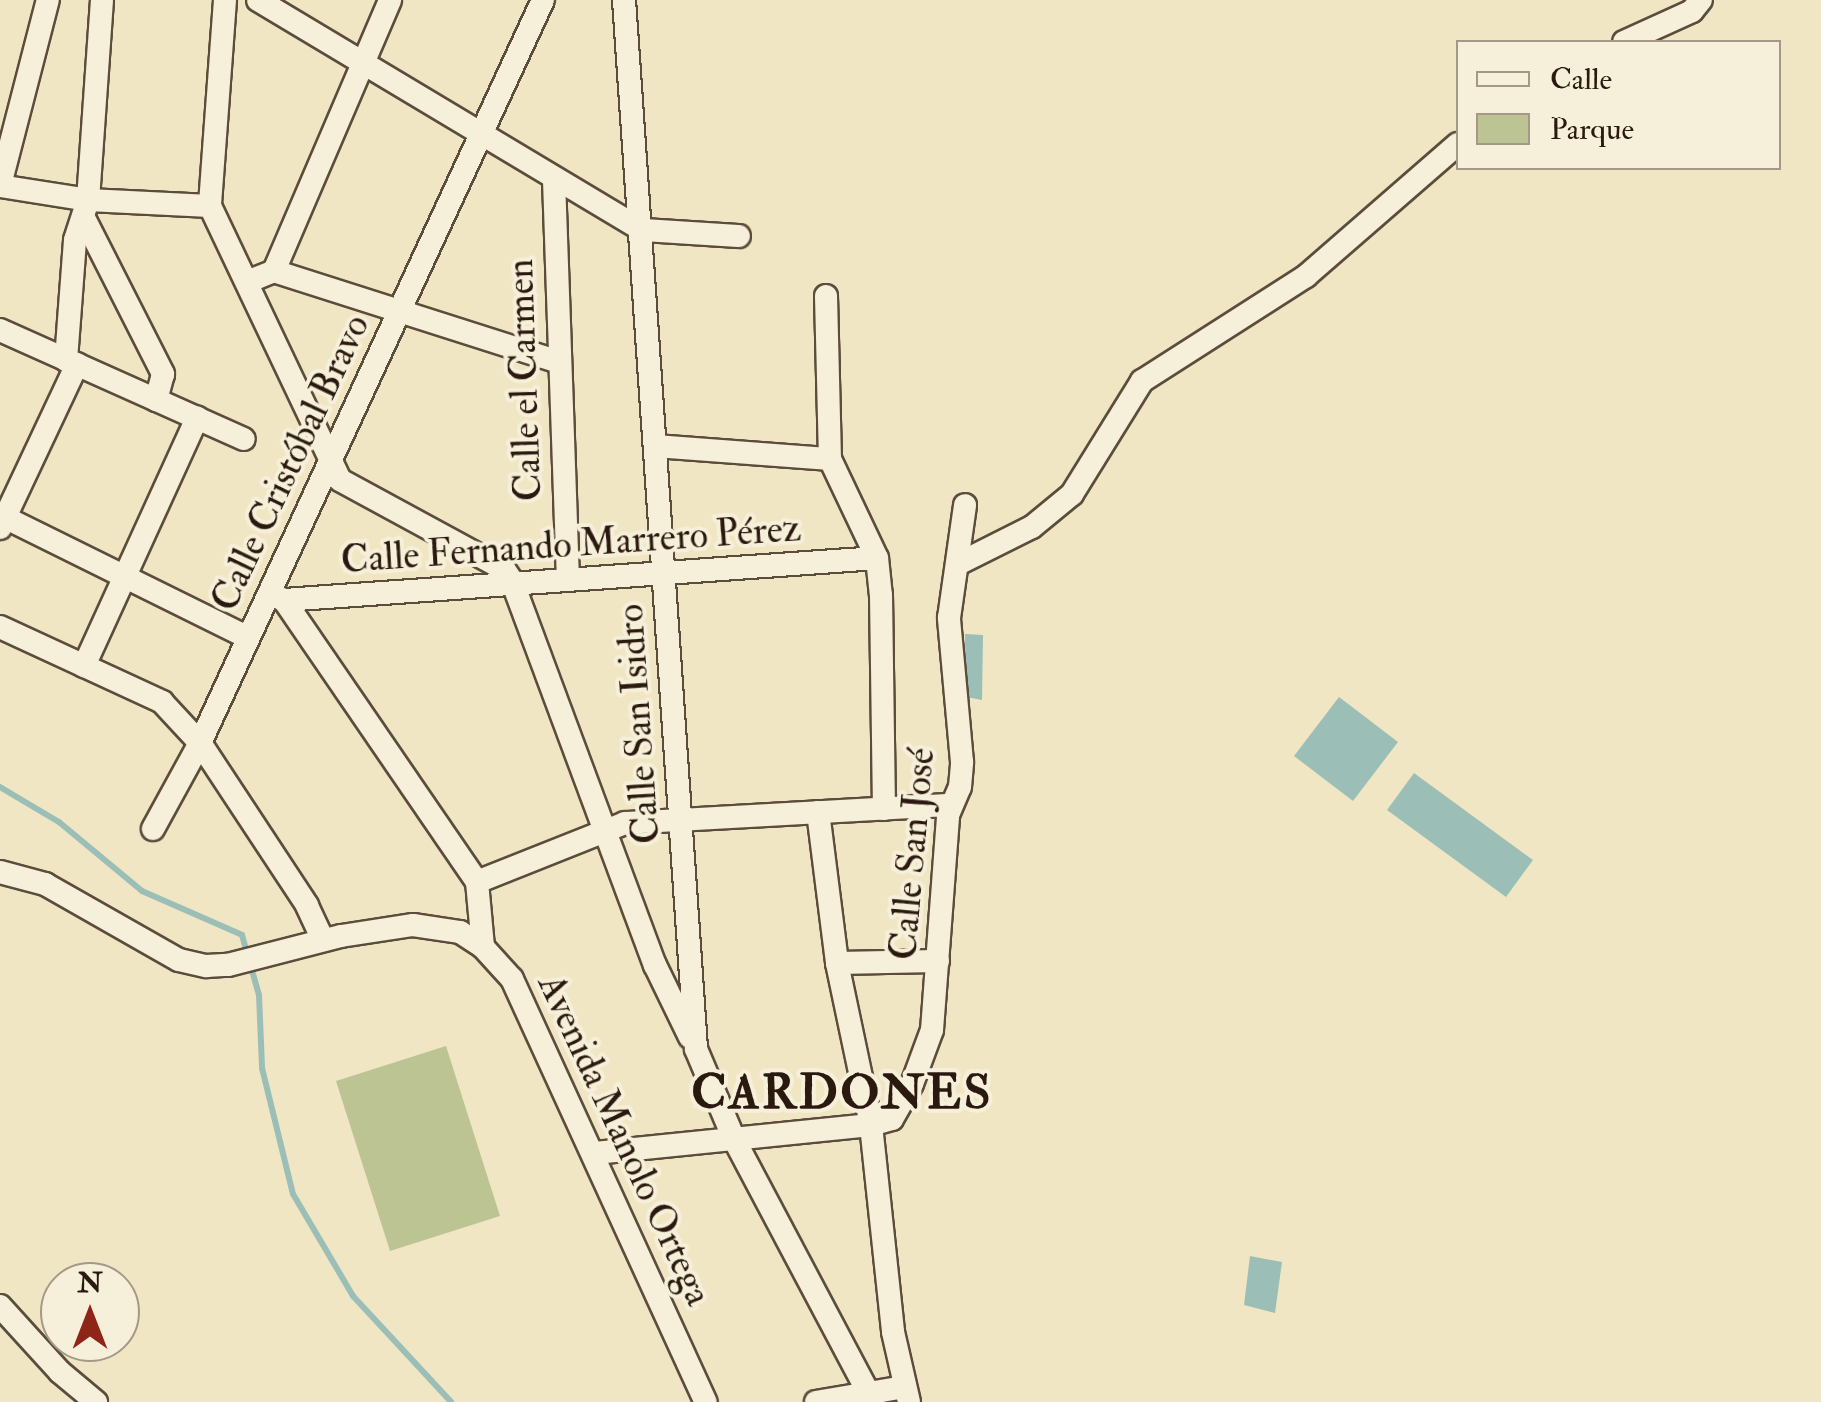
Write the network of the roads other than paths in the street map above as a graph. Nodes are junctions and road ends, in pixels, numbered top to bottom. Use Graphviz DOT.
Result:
graph roads {
  1 [pos="48,0"];
  2 [pos="102,0"];
  3 [pos="225,0"];
  4 [pos="258,0"];
  5 [pos="390,0"];
  6 [pos="543,0"];
  7 [pos="624,0"];
  8 [pos="1701,0"];
  9 [pos="1629,40"];
  10 [pos="362,65"];
  11 [pos="482,135"];
  12 [pos="1456,146"];
  13 [pos="554,180"];
  14 [pos="0,186"];
  15 [pos="210,206"];
  16 [pos="87,210"];
  17 [pos="643,230"];
  18 [pos="738,236"];
  19 [pos="274,271"];
  20 [pos="247,282"];
  21 [pos="826,296"];
  22 [pos="400,312"];
  23 [pos="0,330"];
  24 [pos="72,362"];
  25 [pos="559,362"];
  26 [pos="156,400"];
  27 [pos="197,418"];
  28 [pos="244,439"];
  29 [pos="656,446"];
  30 [pos="329,459"];
  31 [pos="830,459"];
  32 [pos="965,505"];
  33 [pos="2,521"];
  34 [pos="877,558"];
  35 [pos="960,564"];
  36 [pos="664,573"];
  37 [pos="124,578"];
  38 [pos="568,578"];
  39 [pos="512,581"];
  40 [pos="278,597"];
  41 [pos="0,627"];
  42 [pos="247,638"];
  43 [pos="84,666"];
  44 [pos="200,744"];
  45 [pos="950,806"];
  46 [pos="884,809"];
  47 [pos="818,812"];
  48 [pos="680,819"];
  49 [pos="153,830"];
  50 [pos="608,831"];
  51 [pos="0,872"];
  52 [pos="477,882"];
  53 [pos="323,940"];
  54 [pos="484,947"];
  55 [pos="938,961"];
  56 [pos="836,963"];
  57 [pos="696,1049"];
  58 [pos="870,1125"];
  59 [pos="734,1139"];
  60 [pos="595,1154"];
  61 [pos="0,1306"];
  62 [pos="907,1394"];
  63 [pos="871,1397"];
  64 [pos="96,1402"];
  65 [pos="706,1402"];
  66 [pos="816,1402"];
  1 -- 14 [label="street"];
  2 -- 16 [label="street"];
  3 -- 15 [label="street"];
  4 -- 10 [label="street"];
  5 -- 10 [label="street"];
  6 -- 11 [label="street, Calle Cristóbal Bravo"];
  7 -- 17 [label="street, Calle San Isidro"];
  8 -- 9 [label="street"];
  10 -- 11 [label="street"];
  10 -- 19 [label="street"];
  11 -- 13 [label="street"];
  11 -- 22 [label="street, Calle Cristóbal Bravo"];
  12 -- 35 [label="street"];
  13 -- 17 [label="street"];
  13 -- 25 [label="street, Calle el Carmen"];
  14 -- 16 [label="street"];
  15 -- 16 [label="street"];
  15 -- 20 [label="street"];
  16 -- 24 [label="street"];
  16 -- 26 [label="street"];
  17 -- 18 [label="street"];
  17 -- 29 [label="street, Calle San Isidro"];
  19 -- 20 [label="street"];
  19 -- 22 [label="street"];
  20 -- 30 [label="street"];
  21 -- 31 [label="street"];
  22 -- 25 [label="street"];
  22 -- 30 [label="street, Calle Cristóbal Bravo"];
  23 -- 24 [label="street"];
  24 -- 26 [label="street"];
  24 -- 33 [label="street"];
  25 -- 38 [label="street, Calle el Carmen"];
  26 -- 27 [label="street"];
  27 -- 28 [label="street"];
  27 -- 37 [label="street"];
  29 -- 31 [label="street"];
  29 -- 36 [label="street, Calle San Isidro"];
  30 -- 39 [label="street"];
  30 -- 40 [label="street, Calle Cristóbal Bravo"];
  31 -- 34 [label="street"];
  32 -- 35 [label="street, Calle San José"];
  33 -- 37 [label="street"];
  34 -- 36 [label="street, Calle Fernando Marrero Pérez"];
  34 -- 46 [label="street"];
  35 -- 45 [label="street, Calle San José"];
  36 -- 38 [label="street, Calle Fernando Marrero Pérez"];
  36 -- 48 [label="street, Calle San Isidro"];
  37 -- 42 [label="street"];
  37 -- 43 [label="street"];
  38 -- 39 [label="street, Calle Fernando Marrero Pérez"];
  39 -- 40 [label="street, Calle Fernando Marrero Pérez"];
  39 -- 50 [label="street"];
  40 -- 42 [label="street, Calle Cristóbal Bravo"];
  40 -- 52 [label="street"];
  41 -- 43 [label="street"];
  42 -- 44 [label="street, Calle Cristóbal Bravo"];
  43 -- 44 [label="street"];
  44 -- 49 [label="street, Calle Cristóbal Bravo"];
  44 -- 53 [label="street"];
  45 -- 46 [label="street"];
  45 -- 55 [label="street, Calle San José"];
  46 -- 47 [label="street"];
  47 -- 48 [label="street"];
  47 -- 56 [label="street"];
  48 -- 50 [label="street"];
  48 -- 57 [label="street, Calle San Isidro"];
  50 -- 52 [label="street"];
  50 -- 57 [label="street"];
  51 -- 53 [label="street, Avenida Manolo Ortega"];
  52 -- 54 [label="street"];
  53 -- 54 [label="street, Avenida Manolo Ortega"];
  54 -- 60 [label="street, Avenida Manolo Ortega"];
  55 -- 56 [label="street"];
  55 -- 58 [label="street, Calle San José"];
  56 -- 58 [label="street"];
  57 -- 59 [label="street, Calle San Isidro"];
  58 -- 59 [label="street"];
  58 -- 62 [label="street"];
  59 -- 60 [label="street"];
  59 -- 63 [label="street, Calle San Isidro"];
  60 -- 65 [label="street, Avenida Manolo Ortega"];
  61 -- 64 [label="street"];
  62 -- 63 [label="street"];
  63 -- 66 [label="street"];
}
